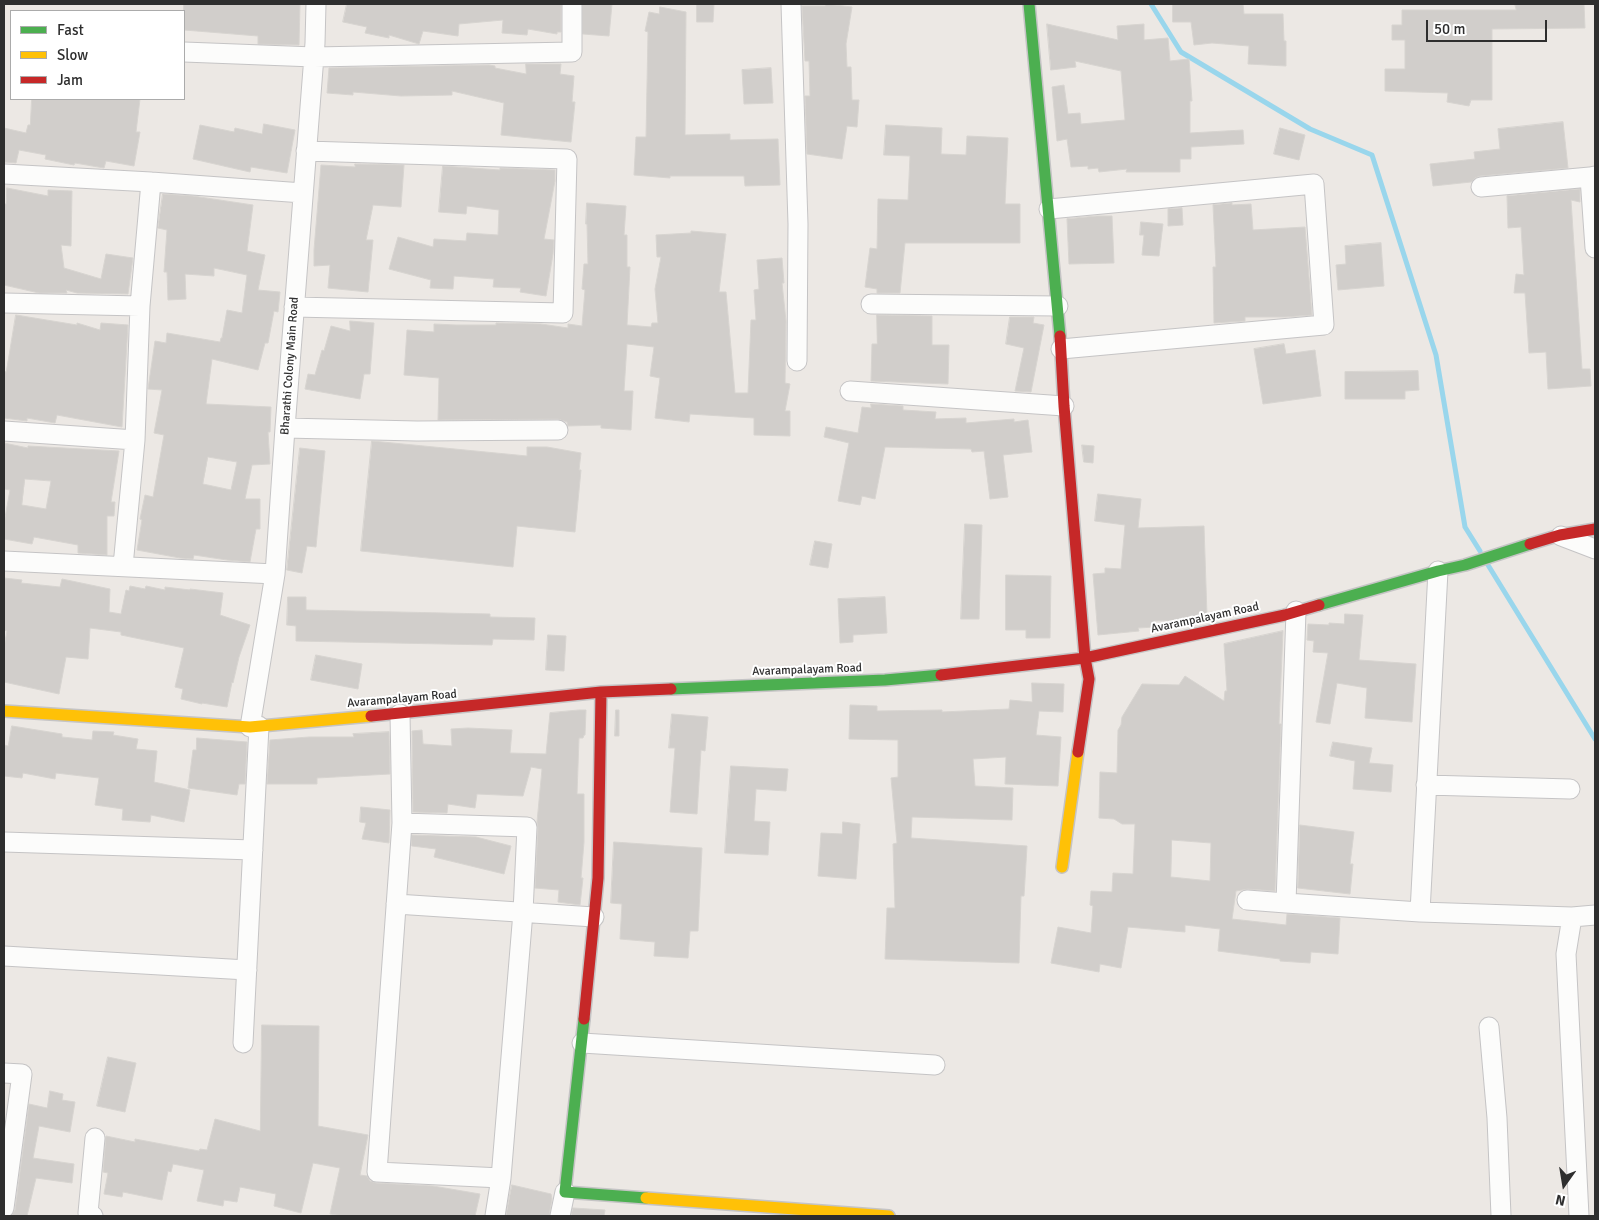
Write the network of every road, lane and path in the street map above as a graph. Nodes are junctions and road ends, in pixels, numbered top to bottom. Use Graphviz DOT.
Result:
graph roads {
  1 [pos="316,4"];
  2 [pos="572,4"];
  3 [pos="790,4"];
  4 [pos="1029,4"];
  5 [pos="185,52"];
  6 [pos="314,57"];
  7 [pos="306,151"];
  8 [pos="4,174"];
  9 [pos="1593,176"];
  10 [pos="151,182"];
  11 [pos="1481,187"];
  12 [pos="303,193"];
  13 [pos="1049,209"];
  14 [pos="1595,248"];
  15 [pos="4,303"];
  16 [pos="871,304"];
  17 [pos="140,306"];
  18 [pos="1058,306"];
  19 [pos="294,307"];
  20 [pos="1061,349"];
  21 [pos="797,361"];
  22 [pos="850,391"];
  23 [pos="1064,406"];
  24 [pos="285,428"];
  25 [pos="558,430"];
  26 [pos="4,431"];
  27 [pos="135,440"];
  28 [pos="1595,529"];
  29 [pos="1560,536"];
  30 [pos="1595,549"];
  31 [pos="4,561"];
  32 [pos="123,566"];
  33 [pos="1438,571"];
  34 [pos="275,574"];
  35 [pos="1296,611"];
  36 [pos="1085,658"];
  37 [pos="601,692"];
  38 [pos="4,711"];
  39 [pos="400,714"];
  40 [pos="255,727"];
  41 [pos="1426,785"];
  42 [pos="1570,789"];
  43 [pos="402,824"];
  44 [pos="4,842"];
  45 [pos="253,850"];
  46 [pos="1062,867"];
  47 [pos="1247,900"];
  48 [pos="1286,903"];
  49 [pos="396,904"];
  50 [pos="522,912"];
  51 [pos="1420,912"];
  52 [pos="1595,915"];
  53 [pos="594,917"];
  54 [pos="1572,917"];
  55 [pos="4,956"];
  56 [pos="247,970"];
  57 [pos="1489,1027"];
  58 [pos="243,1043"];
  59 [pos="582,1043"];
  60 [pos="935,1065"];
  61 [pos="4,1073"];
  62 [pos="95,1138"];
  63 [pos="501,1178"];
  64 [pos="565,1192"];
  65 [pos="4,1208"];
  66 [pos="93,1216"];
  67 [pos="494,1216"];
  68 [pos="560,1216"];
  69 [pos="889,1216"];
  70 [pos="1501,1216"];
  71 [pos="1579,1216"];
  1 -- 6 [label="street, Bharathi Colony Main Road"];
  2 -- 6 [label="street"];
  3 -- 21 [label="street"];
  4 -- 13 [label="street"];
  5 -- 6 [label="street"];
  6 -- 7 [label="street, Bharathi Colony Main Road"];
  7 -- 12 [label="street, Bharathi Colony Main Road"];
  7 -- 19 [label="street"];
  8 -- 10 [label="street"];
  9 -- 11 [label="street"];
  9 -- 14 [label="street"];
  10 -- 12 [label="street"];
  10 -- 17 [label="street"];
  12 -- 19 [label="street, Bharathi Colony Main Road"];
  13 -- 18 [label="street"];
  13 -- 20 [label="street"];
  15 -- 17 [label="street"];
  16 -- 18 [label="street"];
  17 -- 27 [label="street"];
  18 -- 20 [label="street"];
  19 -- 24 [label="street, Bharathi Colony Main Road"];
  20 -- 23 [label="street"];
  22 -- 23 [label="street"];
  23 -- 36 [label="street"];
  24 -- 25 [label="street"];
  24 -- 34 [label="street, Bharathi Colony Main Road"];
  26 -- 27 [label="street"];
  27 -- 32 [label="street"];
  28 -- 29 [label="street, Avarampalayam Road"];
  29 -- 30 [label="street"];
  29 -- 33 [label="street, Avarampalayam Road"];
  31 -- 32 [label="street"];
  32 -- 34 [label="street"];
  33 -- 35 [label="street, Avarampalayam Road"];
  33 -- 41 [label="street"];
  34 -- 40 [label="street, Bharathi Colony Main Road"];
  35 -- 36 [label="street, Avarampalayam Road"];
  35 -- 48 [label="street"];
  36 -- 37 [label="street, Avarampalayam Road"];
  36 -- 46 [label="street"];
  37 -- 39 [label="street, Avarampalayam Road"];
  37 -- 53 [label="street"];
  38 -- 40 [label="street, Avarampalayam Road"];
  39 -- 40 [label="street, Avarampalayam Road"];
  39 -- 43 [label="street"];
  40 -- 45 [label="street, Bharathi Colony Main Road"];
  41 -- 42 [label="street"];
  41 -- 51 [label="street"];
  43 -- 49 [label="street"];
  43 -- 50 [label="street"];
  44 -- 45 [label="street"];
  45 -- 56 [label="street, Bharathi Colony Main Road"];
  47 -- 48 [label="street"];
  48 -- 51 [label="street"];
  49 -- 50 [label="street"];
  49 -- 63 [label="street"];
  50 -- 53 [label="street"];
  50 -- 63 [label="street"];
  51 -- 54 [label="street"];
  52 -- 54 [label="street"];
  53 -- 59 [label="street"];
  54 -- 71 [label="street"];
  55 -- 56 [label="street"];
  56 -- 58 [label="street, Bharathi Colony Main Road"];
  57 -- 70 [label="street"];
  59 -- 60 [label="street"];
  59 -- 64 [label="street"];
  61 -- 65 [label="street"];
  62 -- 66 [label="street"];
  63 -- 67 [label="street"];
  64 -- 68 [label="street"];
  64 -- 69 [label="street"];
}
